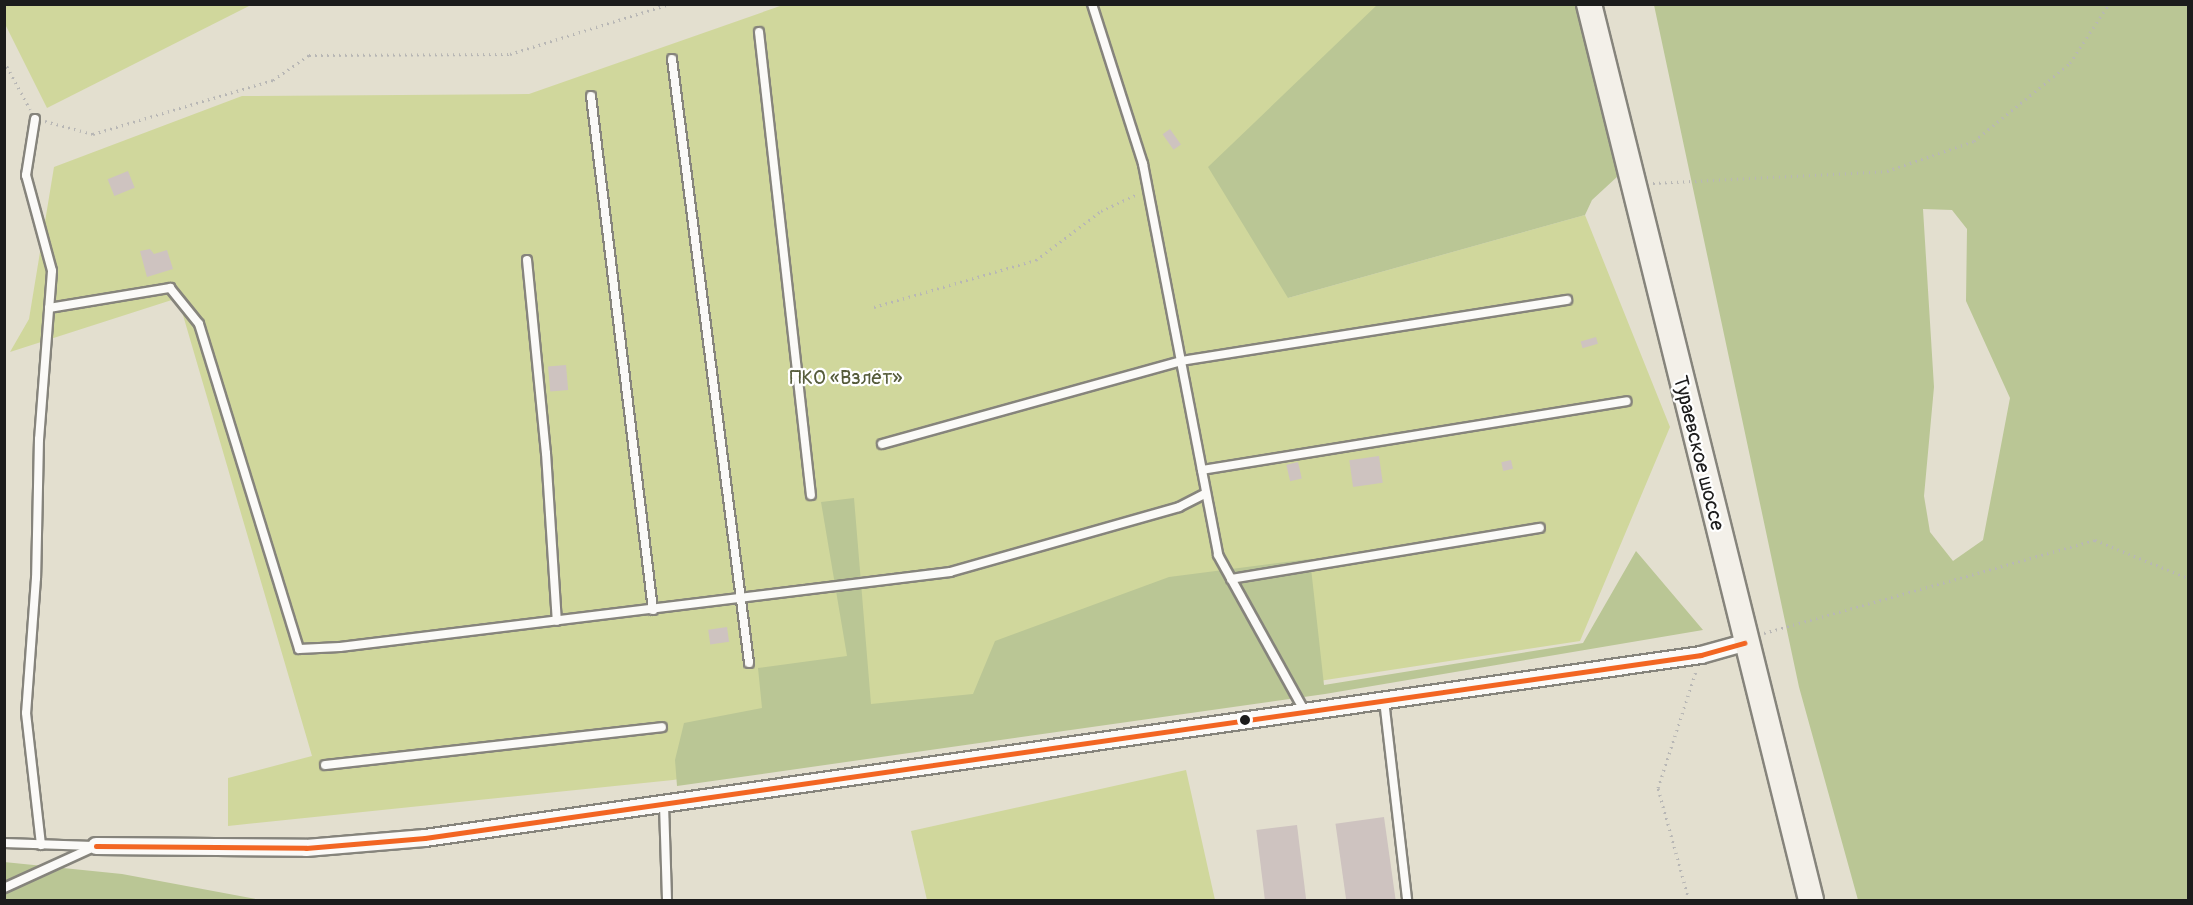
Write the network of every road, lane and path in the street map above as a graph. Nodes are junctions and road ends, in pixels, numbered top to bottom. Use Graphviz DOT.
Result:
graph roads {
  1 [pos="670,4"];
  2 [pos="1092,4"];
  3 [pos="1589,4"];
  4 [pos="2109,4"];
  5 [pos="759,32"];
  6 [pos="672,59"];
  7 [pos="4,61"];
  8 [pos="591,96"];
  9 [pos="35,119"];
  10 [pos="1633,184"];
  11 [pos="1148,189"];
  12 [pos="527,260"];
  13 [pos="1567,300"];
  14 [pos="874,307"];
  15 [pos="49,308"];
  16 [pos="1181,361"];
  17 [pos="1626,401"];
  18 [pos="882,444"];
  19 [pos="1202,470"];
  20 [pos="1206,493"];
  21 [pos="811,495"];
  22 [pos="1540,528"];
  23 [pos="2188,578"];
  24 [pos="1231,579"];
  25 [pos="739,600"];
  26 [pos="653,610"];
  27 [pos="557,621"];
  28 [pos="1744,643"];
  29 [pos="1701,655"];
  30 [pos="748,663"];
  31 [pos="1384,700"];
  32 [pos="1305,712"];
  33 [pos="662,727"];
  34 [pos="325,765"];
  35 [pos="664,804"];
  36 [pos="4,843"];
  37 [pos="41,845"];
  38 [pos="96,846"];
  39 [pos="4,888"];
  40 [pos="667,900"];
  41 [pos="1407,900"];
  42 [pos="1689,900"];
  43 [pos="1811,900"];
  1 -- 9 [label="path"];
  2 -- 11 [label="lane"];
  3 -- 10 [label="main road, Тураевское шоссе"];
  4 -- 10 [label="path"];
  5 -- 21 [label="lane"];
  6 -- 25 [label="lane"];
  7 -- 9 [label="path"];
  8 -- 26 [label="lane"];
  9 -- 15 [label="lane"];
  10 -- 28 [label="main road, Тураевское шоссе"];
  11 -- 14 [label="path"];
  11 -- 16 [label="lane"];
  12 -- 27 [label="lane"];
  13 -- 16 [label="lane"];
  15 -- 27 [label="lane"];
  15 -- 37 [label="lane"];
  16 -- 18 [label="lane"];
  16 -- 19 [label="lane"];
  17 -- 19 [label="lane"];
  19 -- 20 [label="lane"];
  20 -- 24 [label="lane"];
  20 -- 25 [label="lane"];
  22 -- 24 [label="lane"];
  23 -- 28 [label="path"];
  24 -- 32 [label="lane"];
  25 -- 26 [label="lane"];
  25 -- 30 [label="lane"];
  26 -- 27 [label="lane"];
  28 -- 29 [label="street"];
  28 -- 43 [label="main road, Тураевское шоссе"];
  29 -- 31 [label="street"];
  29 -- 42 [label="path"];
  31 -- 32 [label="street"];
  31 -- 41 [label="lane"];
  32 -- 35 [label="street"];
  33 -- 34 [label="lane"];
  35 -- 38 [label="street"];
  35 -- 40 [label="lane"];
  36 -- 37 [label="lane"];
  37 -- 38 [label="lane"];
  38 -- 39 [label="lane"];
}
